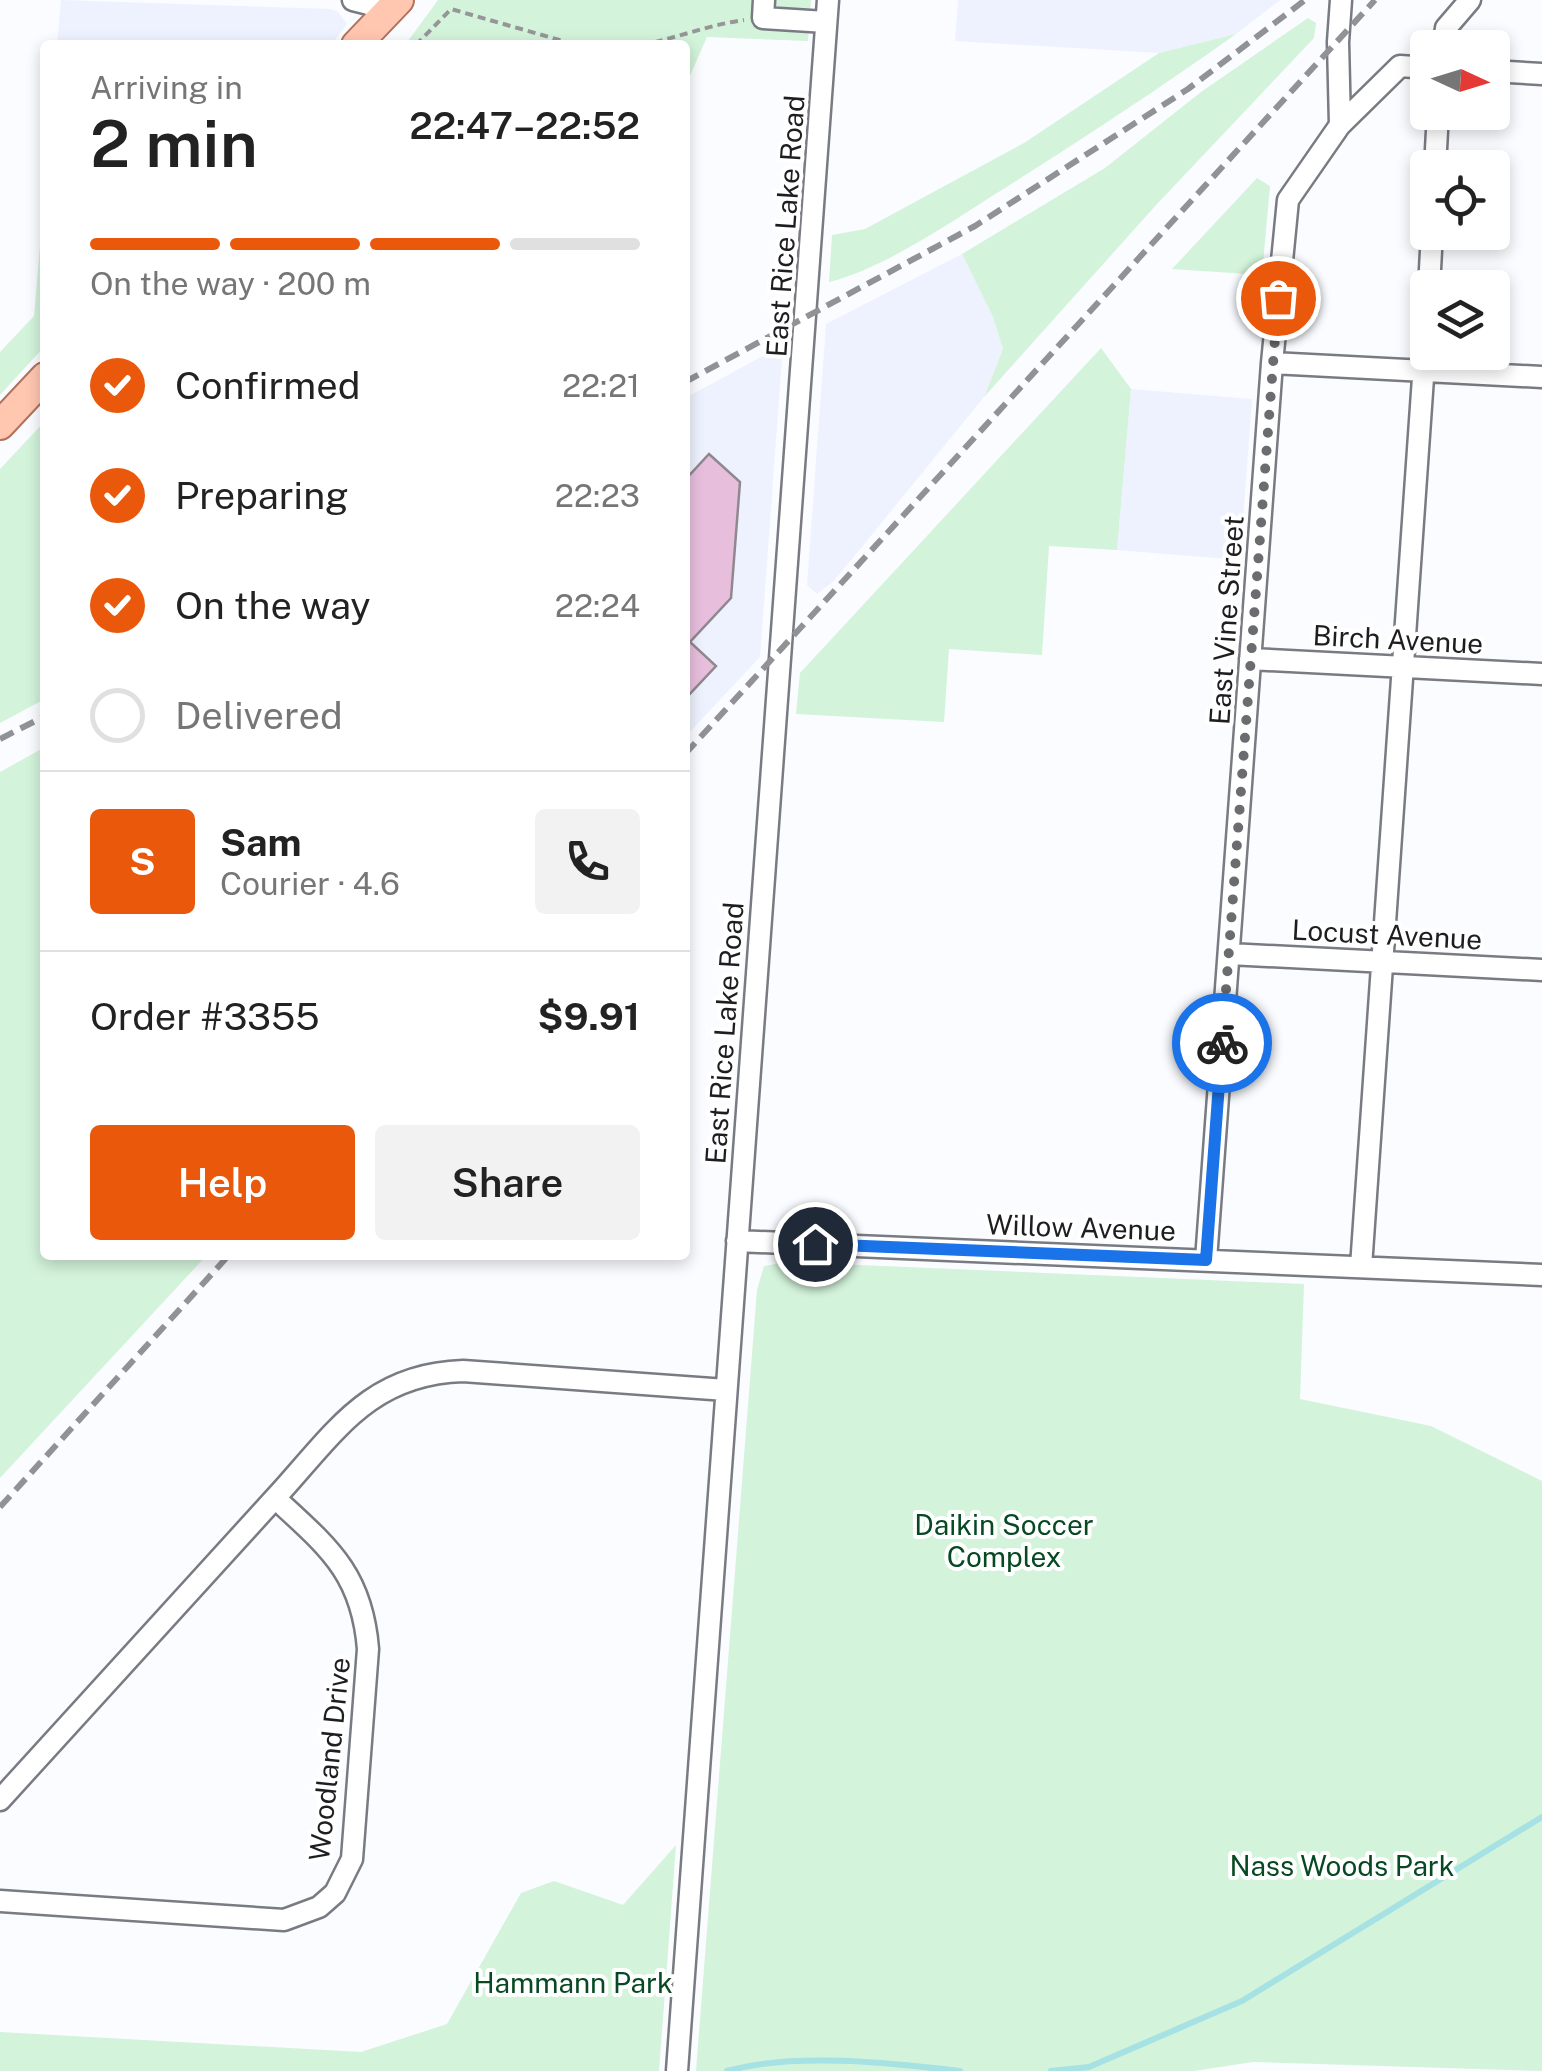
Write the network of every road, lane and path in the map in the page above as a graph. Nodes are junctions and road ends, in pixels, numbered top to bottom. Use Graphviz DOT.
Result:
graph roads {
  1 [pos="354,0"];
  2 [pos="828,0"];
  3 [pos="1341,0"];
  4 [pos="1470,0"];
  5 [pos="392,7"];
  6 [pos="764,9"];
  7 [pos="826,22"];
  8 [pos="1446,30"];
  9 [pos="361,40"];
  10 [pos="421,40"];
  11 [pos="561,40"];
  12 [pos="658,40"];
  13 [pos="1410,67"];
  14 [pos="1510,72"];
  15 [pos="1542,74"];
  16 [pos="1340,125"];
  17 [pos="1272,363"];
  18 [pos="1424,371"];
  19 [pos="1542,377"];
  20 [pos="40,382"];
  21 [pos="0,424"];
  22 [pos="1250,658"];
  23 [pos="1404,667"];
  24 [pos="1542,674"];
  25 [pos="1229,954"];
  26 [pos="1384,962"];
  27 [pos="1542,970"];
  28 [pos="737,1241"];
  29 [pos="1206,1260"];
  30 [pos="1361,1267"];
  31 [pos="1542,1275"];
  32 [pos="726,1390"];
  33 [pos="275,1498"];
  34 [pos="0,1800"];
  35 [pos="0,1900"];
  36 [pos="677,2071"];
  1 -- 5 [label="street"];
  2 -- 7 [label="street, East Rice Lake Road"];
  3 -- 16 [label="street"];
  4 -- 8 [label="street"];
  5 -- 9 [label="main road"];
  6 -- 7 [label="street"];
  6 -- 12 [label="path"];
  7 -- 28 [label="street, East Rice Lake Road"];
  10 -- 11 [label="path"];
  13 -- 16 [label="street, East Vine Street"];
  14 -- 15 [label="street"];
  16 -- 17 [label="street, East Vine Street"];
  17 -- 18 [label="street"];
  17 -- 22 [label="street, East Vine Street"];
  18 -- 19 [label="street"];
  18 -- 23 [label="street"];
  20 -- 21 [label="main road"];
  22 -- 23 [label="street, Birch Avenue"];
  22 -- 25 [label="street, East Vine Street"];
  23 -- 24 [label="street, Birch Avenue"];
  23 -- 26 [label="street"];
  25 -- 26 [label="street, Locust Avenue"];
  25 -- 29 [label="street, East Vine Street"];
  26 -- 27 [label="street, Locust Avenue"];
  26 -- 30 [label="street"];
  28 -- 29 [label="street, Willow Avenue"];
  28 -- 32 [label="street, East Rice Lake Road"];
  29 -- 30 [label="street, Willow Avenue"];
  30 -- 31 [label="street, Willow Avenue"];
  32 -- 33 [label="street"];
  32 -- 36 [label="street, East Rice Lake Road"];
  33 -- 34 [label="street"];
  33 -- 35 [label="street, Woodland Drive"];
}
